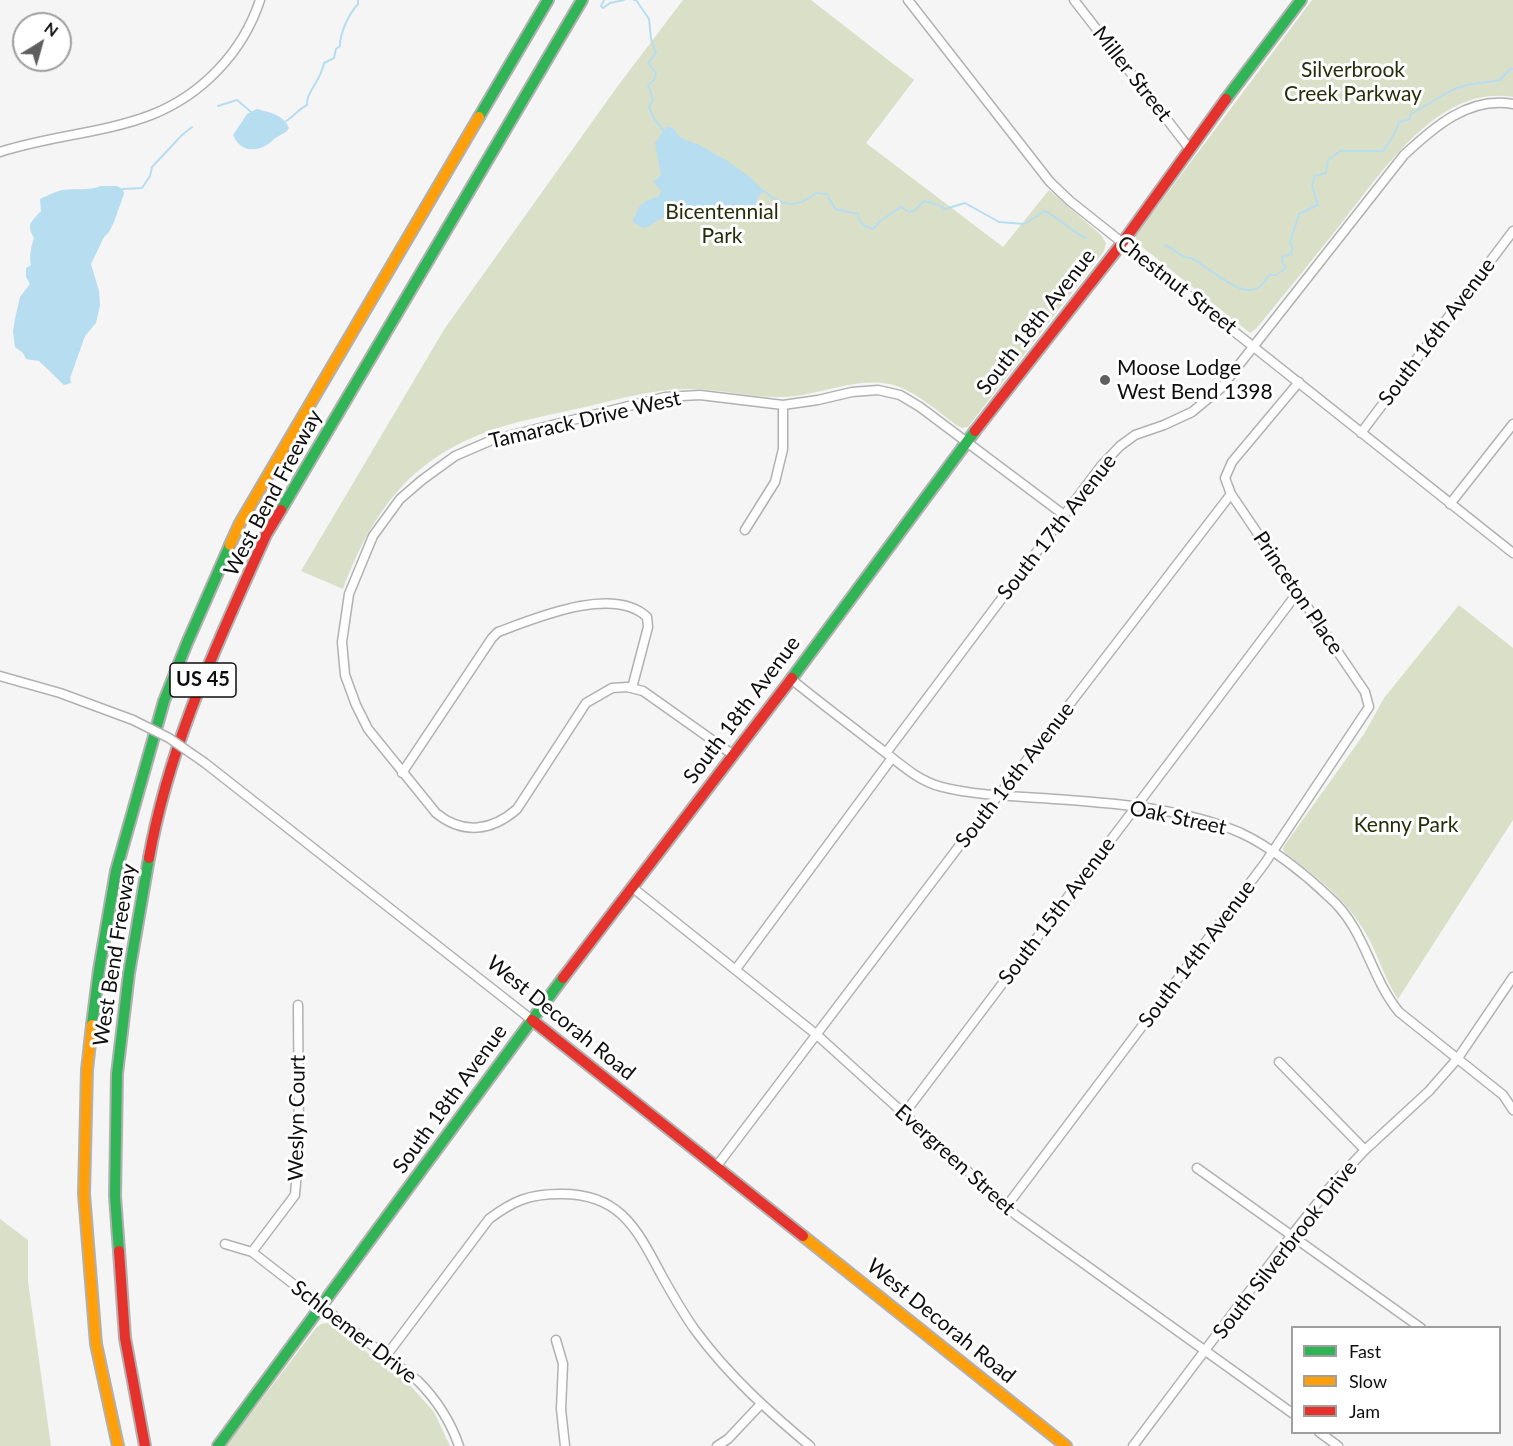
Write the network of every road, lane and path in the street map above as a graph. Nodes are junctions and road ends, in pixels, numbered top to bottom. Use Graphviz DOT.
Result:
graph roads {
  1 [pos="260,0"];
  2 [pos="548,0"];
  3 [pos="582,0"];
  4 [pos="908,0"];
  5 [pos="1074,0"];
  6 [pos="1301,0"];
  7 [pos="1513,104"];
  8 [pos="1189,148"];
  9 [pos="0,152"];
  10 [pos="1513,231"];
  11 [pos="1123,242"];
  12 [pos="1254,345"];
  13 [pos="1299,382"];
  14 [pos="783,405"];
  15 [pos="1513,424"];
  16 [pos="1361,433"];
  17 [pos="968,441"];
  18 [pos="1231,494"];
  19 [pos="1450,504"];
  20 [pos="1064,515"];
  21 [pos="745,530"];
  22 [pos="1513,554"];
  23 [pos="1298,592"];
  24 [pos="0,676"];
  25 [pos="791,679"];
  26 [pos="632,688"];
  27 [pos="1365,692"];
  28 [pos="732,754"];
  29 [pos="889,756"];
  30 [pos="402,773"];
  31 [pos="999,795"];
  32 [pos="1136,806"];
  33 [pos="1272,852"];
  34 [pos="633,888"];
  35 [pos="736,969"];
  36 [pos="1513,977"];
  37 [pos="298,1005"];
  38 [pos="532,1020"];
  39 [pos="817,1035"];
  40 [pos="1458,1058"];
  41 [pos="1280,1062"];
  42 [pos="1513,1110"];
  43 [pos="904,1114"];
  44 [pos="1365,1150"];
  45 [pos="716,1167"];
  46 [pos="1197,1168"];
  47 [pos="1006,1206"];
  48 [pos="1291,1236"];
  49 [pos="225,1244"];
  50 [pos="252,1252"];
  51 [pos="321,1305"];
  52 [pos="1418,1326"];
  53 [pos="556,1340"];
  54 [pos="1206,1350"];
  55 [pos="386,1356"];
  56 [pos="760,1405"];
  57 [pos="1291,1412"];
  58 [pos="1322,1434"];
  59 [pos="118,1446"];
  60 [pos="145,1446"];
  61 [pos="218,1446"];
  62 [pos="459,1446"];
  63 [pos="565,1446"];
  64 [pos="717,1446"];
  65 [pos="810,1446"];
  66 [pos="1066,1446"];
  67 [pos="1133,1446"];
  68 [pos="1338,1446"];
  1 -- 9 [label="street"];
  2 -- 59 [label="main road, West Bend Freeway / US 45"];
  3 -- 60 [label="main road, West Bend Freeway / US 45"];
  4 -- 11 [label="street, Chestnut Street"];
  5 -- 8 [label="street, Miller Street"];
  6 -- 8 [label="main road, South 18th Avenue"];
  7 -- 12 [label="street, South 17th Avenue"];
  8 -- 11 [label="main road, South 18th Avenue"];
  10 -- 16 [label="street, South 16th Avenue"];
  11 -- 12 [label="street, Chestnut Street"];
  11 -- 17 [label="main road, South 18th Avenue"];
  12 -- 13 [label="street, Chestnut Street"];
  12 -- 20 [label="street, South 17th Avenue"];
  13 -- 16 [label="street, Chestnut Street"];
  13 -- 18 [label="street"];
  14 -- 17 [label="street, Tamarack Drive West"];
  14 -- 21 [label="street"];
  14 -- 30 [label="street, Tamarack Drive West"];
  15 -- 19 [label="street"];
  16 -- 19 [label="street, Chestnut Street"];
  17 -- 20 [label="street, Tamarack Drive West"];
  17 -- 25 [label="main road, South 18th Avenue"];
  18 -- 23 [label="street, Princeton Place"];
  18 -- 31 [label="street, South 16th Avenue"];
  19 -- 22 [label="street, Chestnut Street"];
  20 -- 29 [label="street, South 17th Avenue"];
  23 -- 27 [label="street, Princeton Place"];
  23 -- 32 [label="street, South 15th Avenue"];
  24 -- 38 [label="street, West Decorah Road, bridge"];
  25 -- 28 [label="main road, South 18th Avenue"];
  25 -- 29 [label="street, Oak Street"];
  26 -- 28 [label="street"];
  26 -- 30 [label="street, Tamarack Drive West"];
  26 -- 30 [label="street"];
  27 -- 33 [label="street, South 14th Avenue"];
  28 -- 34 [label="main road, South 18th Avenue"];
  29 -- 31 [label="street, Oak Street"];
  29 -- 35 [label="street, South 17th Avenue"];
  31 -- 32 [label="street, Oak Street"];
  31 -- 39 [label="street, South 16th Avenue"];
  32 -- 33 [label="street, Oak Street"];
  32 -- 43 [label="street, South 15th Avenue"];
  33 -- 40 [label="street, Oak Street"];
  33 -- 47 [label="street, South 14th Avenue"];
  34 -- 35 [label="street, Evergreen Street"];
  34 -- 38 [label="main road, South 18th Avenue"];
  35 -- 39 [label="street, Evergreen Street"];
  36 -- 40 [label="street, South Silverbrook Drive"];
  37 -- 50 [label="street, Weslyn Court"];
  38 -- 45 [label="main road, West Decorah Road"];
  38 -- 51 [label="main road, South 18th Avenue"];
  39 -- 43 [label="street, Evergreen Street"];
  39 -- 45 [label="street, South 16th Avenue"];
  40 -- 42 [label="street, Oak Street"];
  40 -- 44 [label="street, South Silverbrook Drive"];
  41 -- 44 [label="street"];
  43 -- 47 [label="street, Evergreen Street"];
  44 -- 48 [label="street, South Silverbrook Drive"];
  45 -- 66 [label="main road, West Decorah Road"];
  46 -- 48 [label="street"];
  47 -- 54 [label="street, Evergreen Street"];
  48 -- 52 [label="street"];
  48 -- 54 [label="street, South Silverbrook Drive"];
  49 -- 50 [label="street, Schloemer Drive"];
  50 -- 51 [label="street, Schloemer Drive"];
  51 -- 55 [label="street, Schloemer Drive"];
  51 -- 61 [label="main road, South 18th Avenue"];
  53 -- 63 [label="street"];
  54 -- 57 [label="street, Evergreen Street"];
  54 -- 67 [label="street, South Silverbrook Drive"];
  55 -- 56 [label="street"];
  55 -- 62 [label="street, Schloemer Drive"];
  56 -- 64 [label="street"];
  56 -- 65 [label="street"];
  58 -- 68 [label="street"];
}
